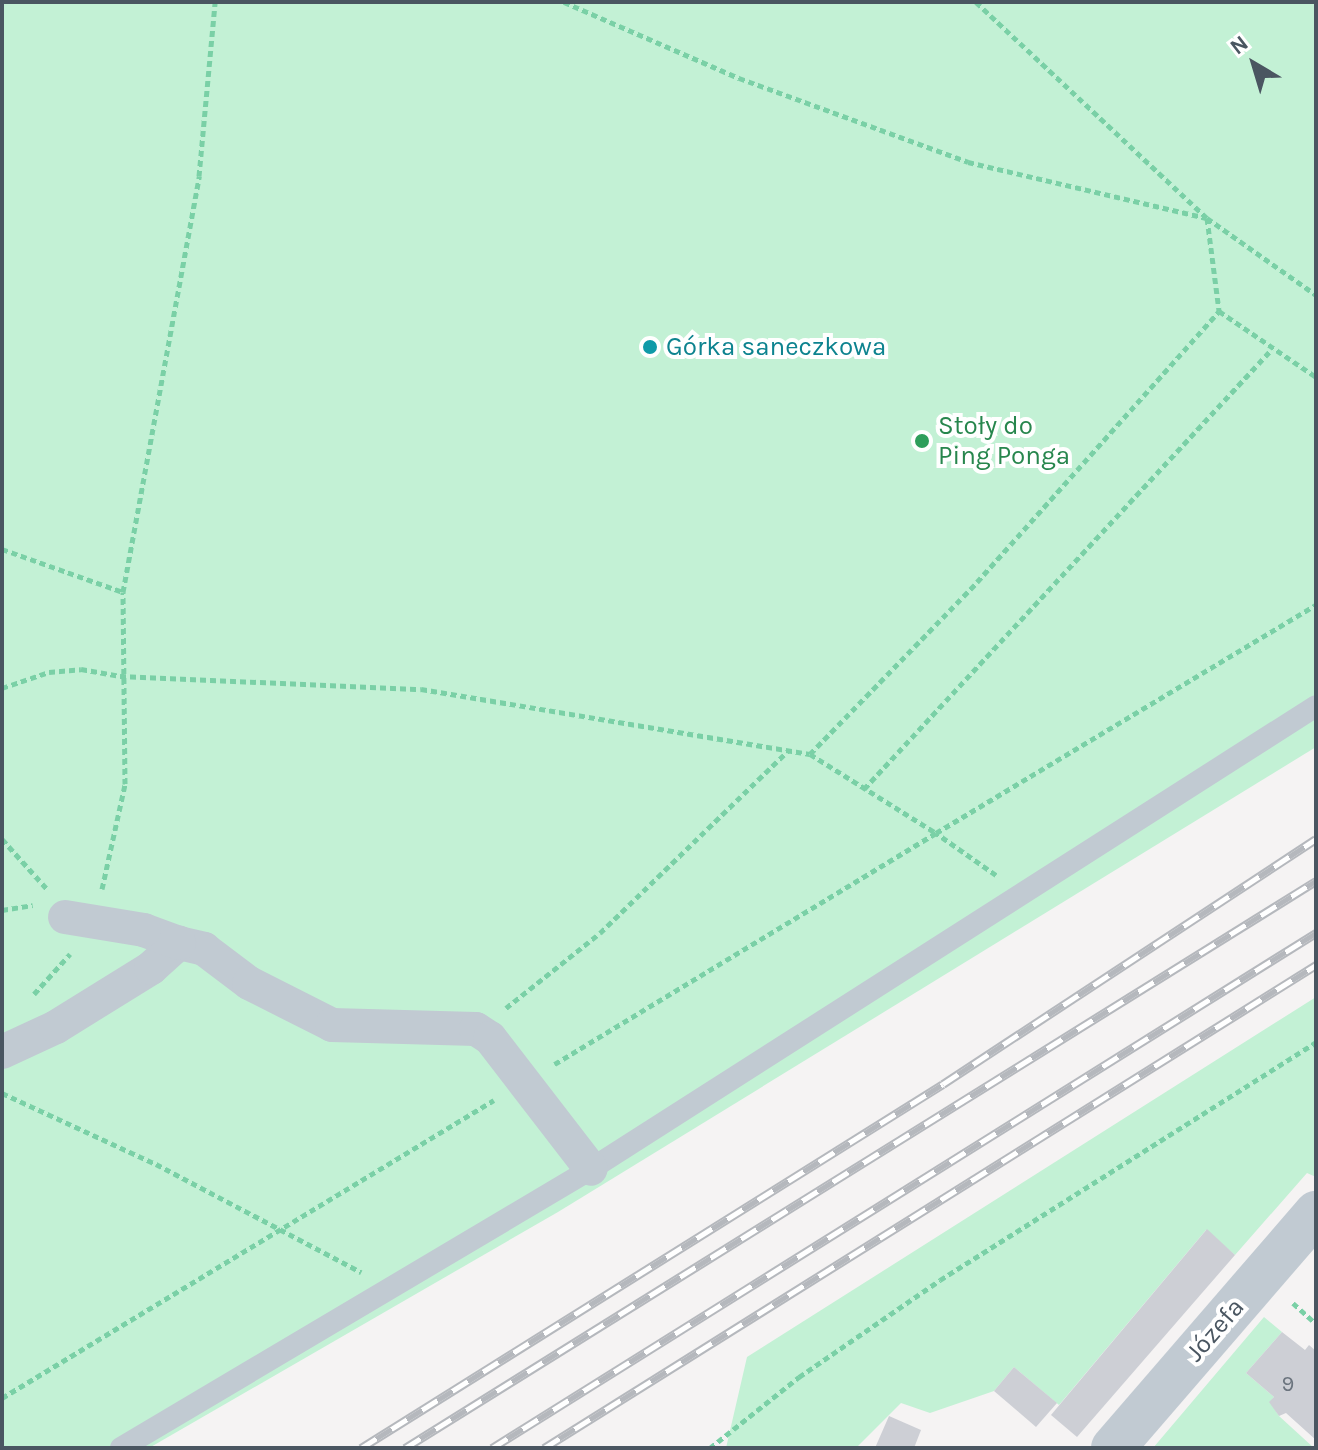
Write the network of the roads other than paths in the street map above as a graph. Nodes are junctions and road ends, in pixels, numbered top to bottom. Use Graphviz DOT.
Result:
graph roads {
  1 [pos="1316,706"];
  2 [pos="80,919"];
  3 [pos="179,943"];
  4 [pos="2,1052"];
  5 [pos="591,1169"];
  6 [pos="1316,1213"];
  7 [pos="121,1448"];
  8 [pos="1113,1448"];
  1 -- 5 [label="lane"];
  2 -- 3 [label="street"];
  3 -- 4 [label="street"];
  3 -- 5 [label="street"];
  5 -- 7 [label="lane"];
  6 -- 8 [label="street, Józefa"];
}
